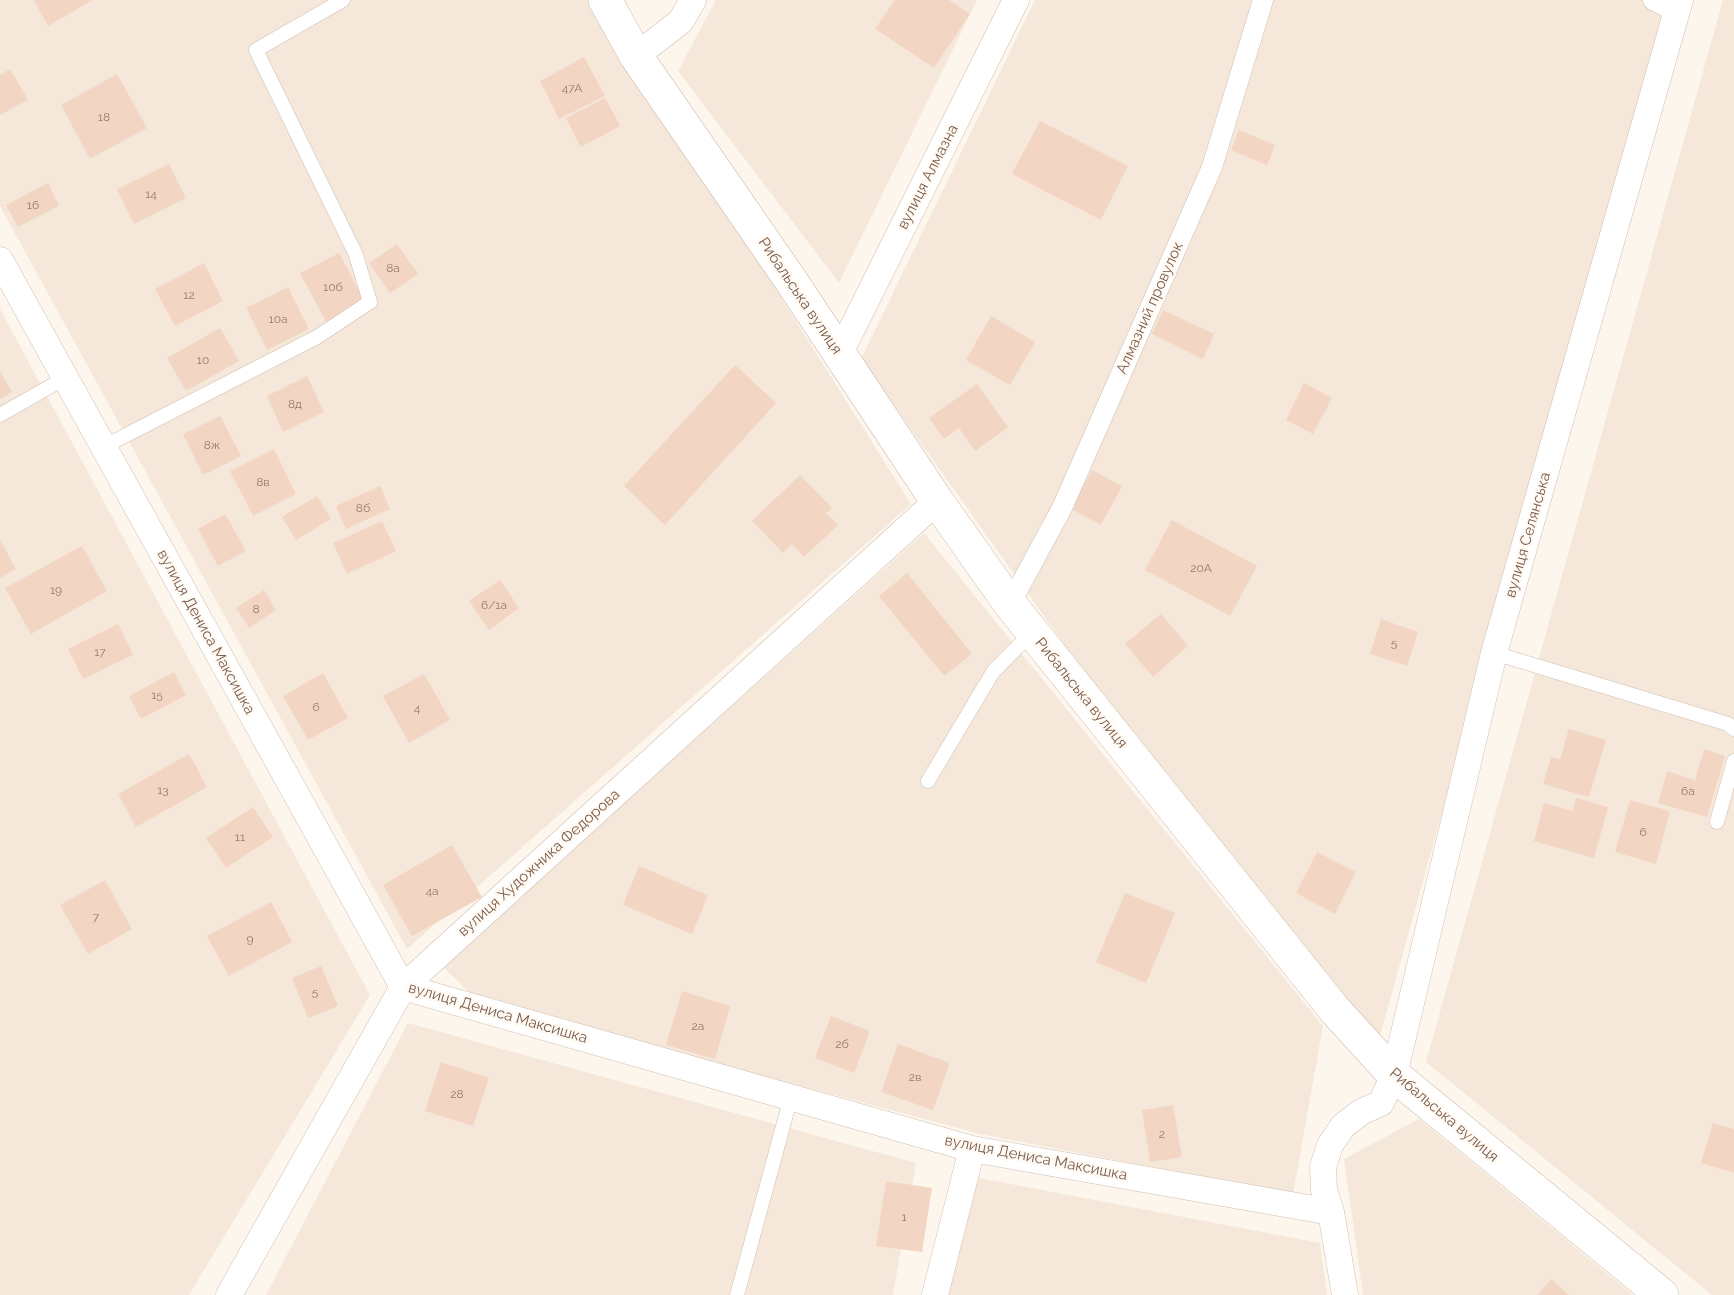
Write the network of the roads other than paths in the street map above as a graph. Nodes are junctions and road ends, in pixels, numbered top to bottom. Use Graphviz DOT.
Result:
graph roads {
  1 [pos="343,0"];
  2 [pos="604,0"];
  3 [pos="693,0"];
  4 [pos="1016,0"];
  5 [pos="1263,0"];
  6 [pos="1653,0"];
  7 [pos="1678,6"];
  8 [pos="636,56"];
  9 [pos="0,260"];
  10 [pos="839,355"];
  11 [pos="64,378"];
  12 [pos="0,415"];
  13 [pos="103,447"];
  14 [pos="937,501"];
  15 [pos="1010,604"];
  16 [pos="1032,632"];
  17 [pos="1494,653"];
  18 [pos="1734,729"];
  19 [pos="1734,761"];
  20 [pos="928,781"];
  21 [pos="1717,822"];
  22 [pos="403,987"];
  23 [pos="1395,1076"];
  24 [pos="791,1097"];
  25 [pos="972,1149"];
  26 [pos="1331,1212"];
  27 [pos="229,1295"];
  28 [pos="737,1295"];
  29 [pos="935,1295"];
  30 [pos="1345,1295"];
  31 [pos="1662,1295"];
  1 -- 13 [label="lane"];
  2 -- 8 [label="street, Рибальська вулиця"];
  3 -- 8 [label="street"];
  4 -- 10 [label="street, вулиця Алмазна"];
  5 -- 15 [label="street, Алмазний провулок"];
  6 -- 7 [label="street"];
  7 -- 17 [label="street, вулиця Селянська"];
  8 -- 10 [label="street, Рибальська вулиця"];
  9 -- 11 [label="street, вулиця Дениса Максишка"];
  10 -- 14 [label="street, Рибальська вулиця"];
  11 -- 12 [label="lane"];
  11 -- 13 [label="street, вулиця Дениса Максишка"];
  13 -- 22 [label="street, вулиця Дениса Максишка"];
  14 -- 15 [label="street, Рибальська вулиця"];
  14 -- 22 [label="street, вулиця Художника Федорова"];
  15 -- 16 [label="street, Рибальська вулиця"];
  16 -- 20 [label="lane"];
  16 -- 23 [label="street, Рибальська вулиця"];
  17 -- 18 [label="lane"];
  17 -- 23 [label="street, вулиця Селянська"];
  19 -- 21 [label="lane"];
  22 -- 24 [label="street, вулиця Дениса Максишка"];
  22 -- 27 [label="street, вулиця Художника Федорова"];
  23 -- 26 [label="street, вулиця Селянська"];
  23 -- 31 [label="street, Рибальська вулиця"];
  24 -- 25 [label="street, вулиця Дениса Максишка"];
  24 -- 28 [label="lane"];
  25 -- 26 [label="street, вулиця Дениса Максишка"];
  25 -- 29 [label="street"];
  26 -- 30 [label="street, вулиця Селянська"];
}
